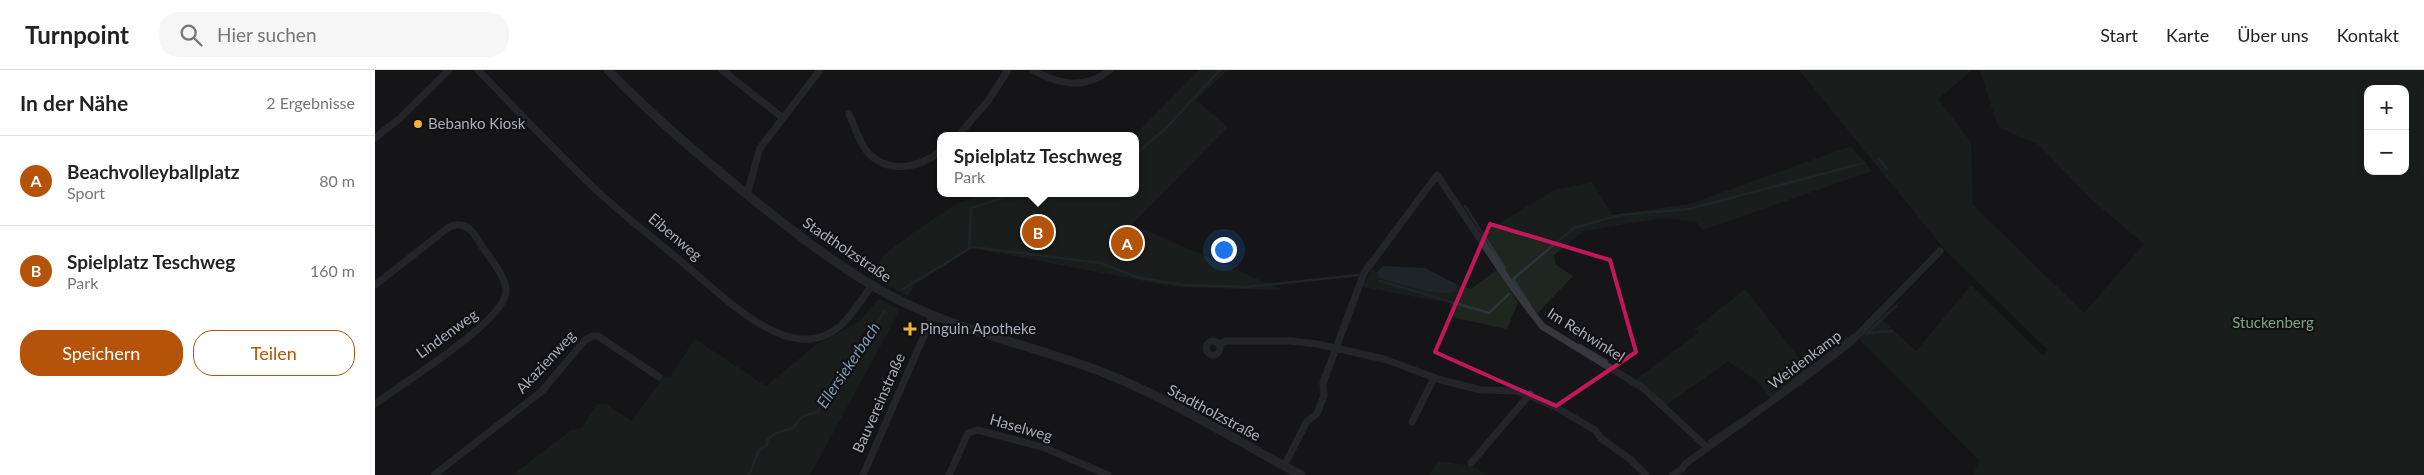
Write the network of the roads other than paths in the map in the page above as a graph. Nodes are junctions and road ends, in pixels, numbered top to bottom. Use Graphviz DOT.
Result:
graph roads {
  1 [pos="449,70"];
  2 [pos="478,70"];
  3 [pos="608,70"];
  4 [pos="722,70"];
  5 [pos="821,70"];
  6 [pos="1008,70"];
  7 [pos="1033,70"];
  8 [pos="1110,70"];
  9 [pos="441,73"];
  10 [pos="849,114"];
  11 [pos="783,118"];
  12 [pos="962,132"];
  13 [pos="375,138"];
  14 [pos="937,154"];
  15 [pos="747,194"];
  16 [pos="1940,251"];
  17 [pos="375,285"];
  18 [pos="872,285"];
  19 [pos="933,315"];
  20 [pos="1218,344"];
  21 [pos="1335,348"];
  22 [pos="659,377"];
  23 [pos="1434,378"];
  24 [pos="1531,394"];
  25 [pos="375,404"];
  26 [pos="1412,422"];
  27 [pos="1708,448"];
  28 [pos="1471,463"];
  29 [pos="1286,470"];
  30 [pos="434,475"];
  31 [pos="863,475"];
  32 [pos="949,475"];
  33 [pos="1108,475"];
  34 [pos="1301,475"];
  35 [pos="1646,475"];
  36 [pos="1673,475"];
  1 -- 9 [label="street"];
  2 -- 18 [label="street, Eibenweg"];
  3 -- 15 [label="street, Stadtholzstraße"];
  4 -- 11 [label="street"];
  5 -- 11 [label="street"];
  6 -- 12 [label="street"];
  7 -- 8 [label="street"];
  9 -- 13 [label="street"];
  10 -- 14 [label="street"];
  11 -- 15 [label="street"];
  15 -- 18 [label="street, Stadtholzstraße"];
  16 -- 27 [label="street, Weidenkamp"];
  17 -- 25 [label="street, Lindenweg"];
  18 -- 19 [label="street, Stadtholzstraße"];
  19 -- 29 [label="street, Stadtholzstraße"];
  19 -- 31 [label="street, Bauvereinstraße"];
  20 -- 21 [label="street"];
  21 -- 23 [label="street"];
  21 -- 27 [label="street, Im Rehwinkel"];
  21 -- 29 [label="street"];
  22 -- 30 [label="street, Akazienweg"];
  23 -- 24 [label="street"];
  23 -- 26 [label="street"];
  24 -- 28 [label="street"];
  24 -- 35 [label="street"];
  27 -- 36 [label="street, Weidenkamp"];
  29 -- 34 [label="street, Stadtholzstraße"];
  32 -- 33 [label="street, Haselweg"];
}
